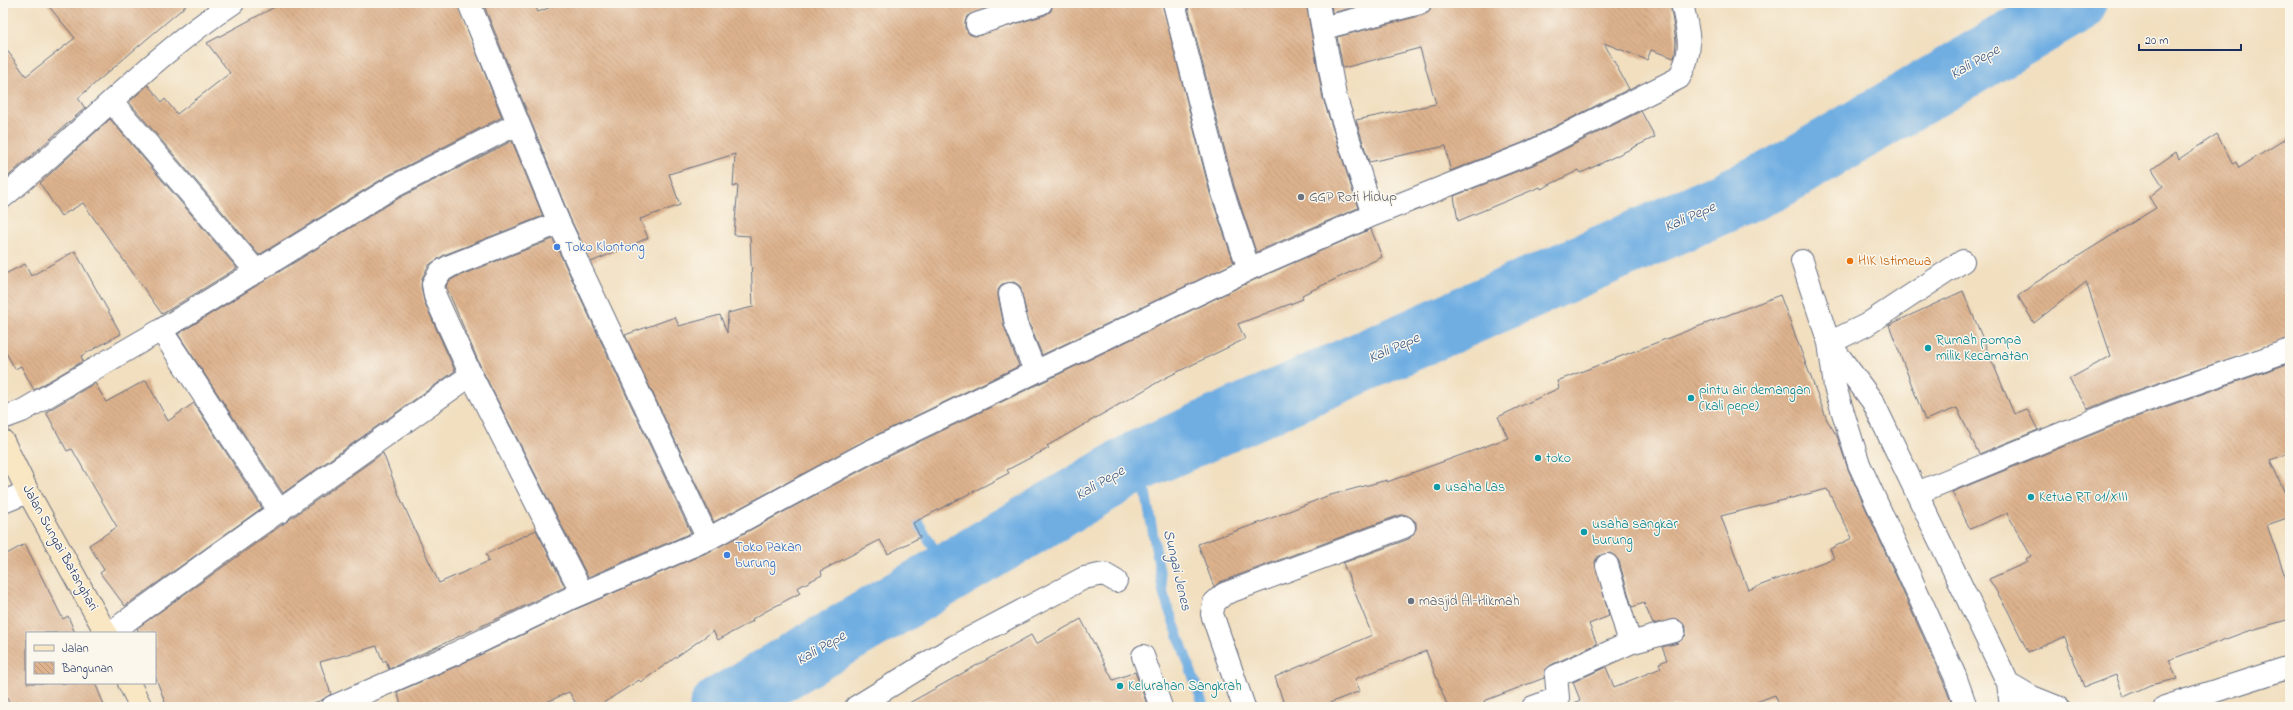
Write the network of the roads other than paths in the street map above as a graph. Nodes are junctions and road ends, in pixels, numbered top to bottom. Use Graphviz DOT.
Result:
graph roads {
  1 [pos="233,3"];
  2 [pos="469,3"];
  3 [pos="1041,3"];
  4 [pos="1174,3"];
  5 [pos="1318,3"];
  6 [pos="1420,3"];
  7 [pos="1682,3"];
  8 [pos="978,24"];
  9 [pos="1323,28"];
  10 [pos="112,102"];
  11 [pos="517,124"];
  12 [pos="3,197"];
  13 [pos="1373,215"];
  14 [pos="559,223"];
  15 [pos="1802,261"];
  16 [pos="1963,261"];
  17 [pos="1249,269"];
  18 [pos="257,272"];
  19 [pos="1010,294"];
  20 [pos="161,330"];
  21 [pos="1829,343"];
  22 [pos="2290,350"];
  23 [pos="1035,371"];
  24 [pos="471,375"];
  25 [pos="3,418"];
  26 [pos="3,441"];
  27 [pos="28,492"];
  28 [pos="1917,493"];
  29 [pos="3,502"];
  30 [pos="280,512"];
  31 [pos="1404,527"];
  32 [pos="708,539"];
  33 [pos="1607,564"];
  34 [pos="1116,581"];
  35 [pos="582,593"];
  36 [pos="1674,631"];
  37 [pos="105,632"];
  38 [pos="111,632"];
  39 [pos="1630,643"];
  40 [pos="1143,656"];
  41 [pos="2290,667"];
  42 [pos="130,684"];
  43 [pos="2008,684"];
  44 [pos="141,707"];
  45 [pos="332,707"];
  46 [pos="856,707"];
  47 [pos="1161,707"];
  48 [pos="1244,707"];
  49 [pos="1533,707"];
  50 [pos="1966,707"];
  51 [pos="2011,707"];
  52 [pos="2057,707"];
  53 [pos="2165,707"];
  1 -- 10 [label="street"];
  2 -- 11 [label="street"];
  3 -- 8 [label="street"];
  4 -- 17 [label="street"];
  5 -- 9 [label="street"];
  6 -- 9 [label="street"];
  7 -- 13 [label="street"];
  9 -- 13 [label="street"];
  10 -- 12 [label="street"];
  10 -- 18 [label="street"];
  11 -- 14 [label="street"];
  11 -- 18 [label="street"];
  13 -- 17 [label="street"];
  14 -- 24 [label="street"];
  14 -- 32 [label="street"];
  15 -- 21 [label="street"];
  16 -- 21 [label="street"];
  17 -- 23 [label="street"];
  18 -- 20 [label="street"];
  19 -- 23 [label="street"];
  20 -- 25 [label="street"];
  20 -- 30 [label="street"];
  21 -- 28 [label="street"];
  21 -- 50 [label="street"];
  22 -- 28 [label="street"];
  23 -- 32 [label="street"];
  24 -- 30 [label="street"];
  24 -- 35 [label="street"];
  26 -- 27 [label="main road, Jalan Sungai Batanghari"];
  27 -- 29 [label="street"];
  27 -- 37 [label="main road, Jalan Sungai Batanghari"];
  28 -- 43 [label="street"];
  30 -- 38 [label="street"];
  31 -- 48 [label="street"];
  32 -- 35 [label="street"];
  33 -- 39 [label="street"];
  34 -- 46 [label="street"];
  35 -- 45 [label="street"];
  36 -- 39 [label="street"];
  39 -- 49 [label="street"];
  40 -- 47 [label="street"];
  41 -- 53 [label="street"];
  42 -- 44 [label="main road"];
  43 -- 51 [label="street"];
  43 -- 52 [label="street"];
}
